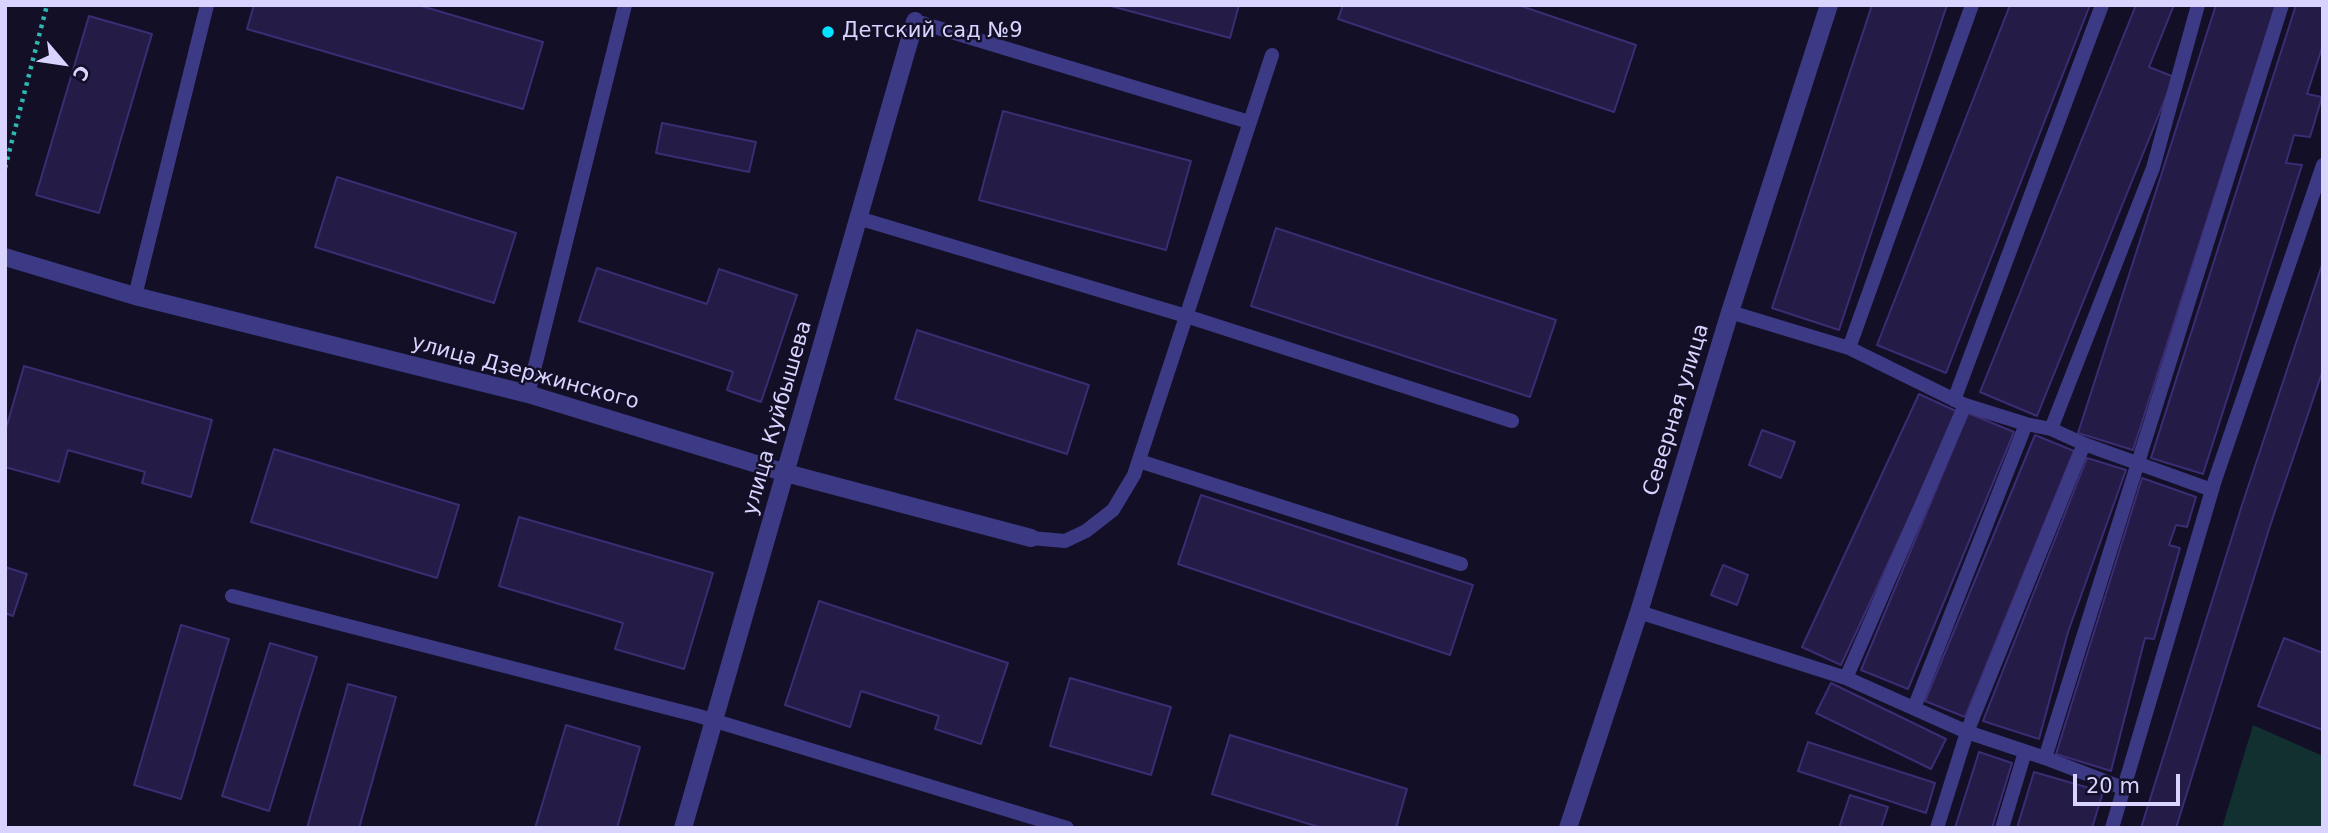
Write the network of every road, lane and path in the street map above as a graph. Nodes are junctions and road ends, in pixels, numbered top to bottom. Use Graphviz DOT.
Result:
graph roads {
  1 [pos="47,5"];
  2 [pos="207,5"];
  3 [pos="625,5"];
  4 [pos="1829,5"];
  5 [pos="1972,5"];
  6 [pos="2102,5"];
  7 [pos="2198,5"];
  8 [pos="2282,5"];
  9 [pos="915,21"];
  10 [pos="1272,55"];
  11 [pos="1249,122"];
  12 [pos="2323,165"];
  13 [pos="5,168"];
  14 [pos="859,218"];
  15 [pos="5,257"];
  16 [pos="135,296"];
  17 [pos="1730,312"];
  18 [pos="1186,316"];
  19 [pos="1849,348"];
  20 [pos="528,394"];
  21 [pos="1959,403"];
  22 [pos="1512,421"];
  23 [pos="2026,424"];
  24 [pos="2051,429"];
  25 [pos="2084,444"];
  26 [pos="1139,461"];
  27 [pos="2140,462"];
  28 [pos="786,473"];
  29 [pos="2212,490"];
  30 [pos="1031,538"];
  31 [pos="1461,564"];
  32 [pos="232,596"];
  33 [pos="1639,612"];
  34 [pos="1846,678"];
  35 [pos="1914,708"];
  36 [pos="715,721"];
  37 [pos="1967,732"];
  38 [pos="2025,752"];
  39 [pos="2045,758"];
  40 [pos="2123,788"];
  41 [pos="683,828"];
  42 [pos="1067,828"];
  43 [pos="1569,828"];
  44 [pos="1937,828"];
  45 [pos="2002,828"];
  46 [pos="2112,828"];
  1 -- 13 [label="path"];
  2 -- 16 [label="lane"];
  3 -- 20 [label="lane"];
  4 -- 17 [label="street, Северная улица"];
  5 -- 19 [label="lane"];
  6 -- 21 [label="lane"];
  7 -- 24 [label="lane"];
  8 -- 27 [label="lane"];
  9 -- 11 [label="lane"];
  9 -- 14 [label="street, улица Куйбышева"];
  10 -- 11 [label="lane"];
  11 -- 18 [label="lane"];
  12 -- 29 [label="lane"];
  14 -- 18 [label="lane"];
  14 -- 28 [label="street, улица Куйбышева"];
  15 -- 16 [label="street, улица Дзержинского"];
  16 -- 20 [label="street, улица Дзержинского"];
  17 -- 19 [label="lane"];
  17 -- 33 [label="street, Северная улица"];
  18 -- 22 [label="lane"];
  18 -- 26 [label="lane"];
  19 -- 21 [label="lane"];
  20 -- 28 [label="street, улица Дзержинского"];
  21 -- 23 [label="lane"];
  21 -- 34 [label="lane"];
  23 -- 24 [label="lane"];
  23 -- 35 [label="lane"];
  24 -- 25 [label="lane"];
  25 -- 27 [label="lane"];
  25 -- 37 [label="lane"];
  26 -- 30 [label="lane"];
  26 -- 31 [label="lane"];
  27 -- 29 [label="lane"];
  27 -- 39 [label="lane"];
  28 -- 30 [label="street, улица Дзержинского"];
  28 -- 36 [label="street, улица Куйбышева"];
  29 -- 40 [label="lane"];
  32 -- 36 [label="lane"];
  33 -- 34 [label="lane"];
  33 -- 43 [label="street, Северная улица"];
  34 -- 35 [label="lane"];
  35 -- 37 [label="lane"];
  36 -- 41 [label="street, улица Куйбышева"];
  36 -- 42 [label="lane"];
  37 -- 38 [label="lane"];
  37 -- 44 [label="lane"];
  38 -- 39 [label="lane"];
  38 -- 45 [label="lane"];
  39 -- 40 [label="lane"];
  40 -- 46 [label="lane"];
}
